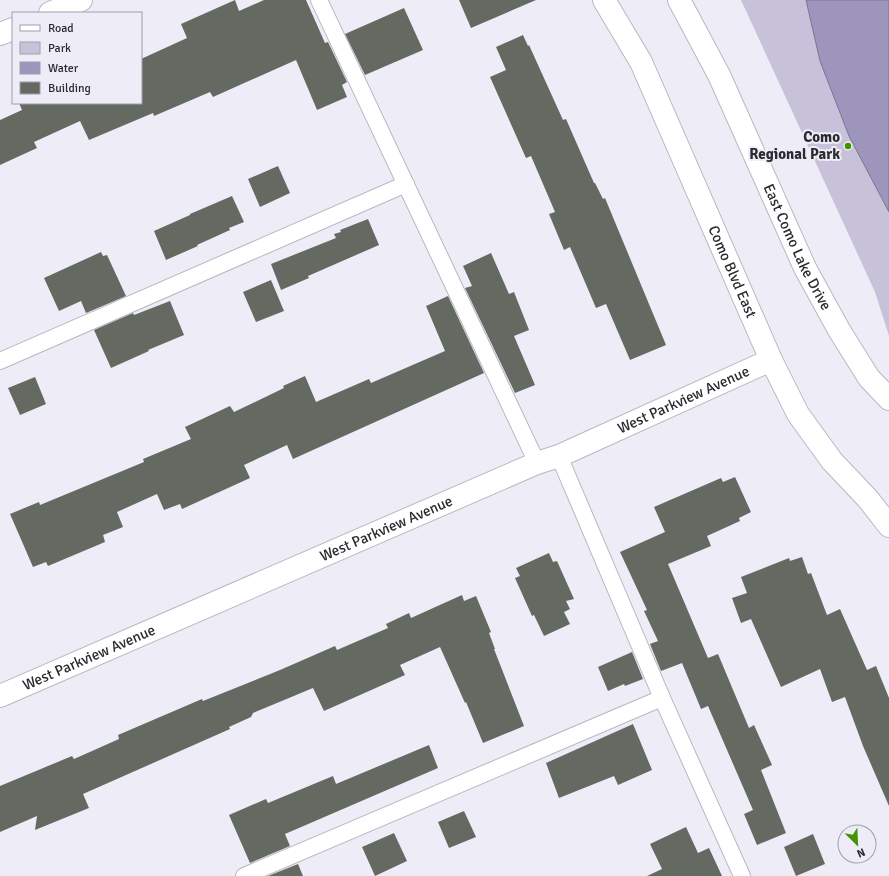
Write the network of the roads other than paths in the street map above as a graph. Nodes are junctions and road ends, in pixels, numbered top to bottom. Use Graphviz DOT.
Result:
graph roads {
  1 [pos="81,0"];
  2 [pos="319,0"];
  3 [pos="604,0"];
  4 [pos="679,0"];
  5 [pos="52,12"];
  6 [pos="12,29"];
  7 [pos="0,34"];
  8 [pos="406,184"];
  9 [pos="771,360"];
  10 [pos="0,362"];
  11 [pos="889,399"];
  12 [pos="559,456"];
  13 [pos="537,463"];
  14 [pos="889,526"];
  15 [pos="0,696"];
  16 [pos="662,698"];
  17 [pos="244,876"];
  18 [pos="742,876"];
  1 -- 5 [label="street"];
  2 -- 8 [label="lane"];
  3 -- 9 [label="street, Como Blvd East"];
  4 -- 11 [label="street, East Como Lake Drive"];
  6 -- 7 [label="street"];
  8 -- 10 [label="lane"];
  8 -- 13 [label="lane"];
  9 -- 12 [label="street, West Parkview Avenue"];
  9 -- 14 [label="street, Como Blvd East"];
  12 -- 13 [label="street, West Parkview Avenue"];
  12 -- 16 [label="lane"];
  13 -- 15 [label="street, West Parkview Avenue"];
  16 -- 17 [label="lane"];
  16 -- 18 [label="lane"];
}
